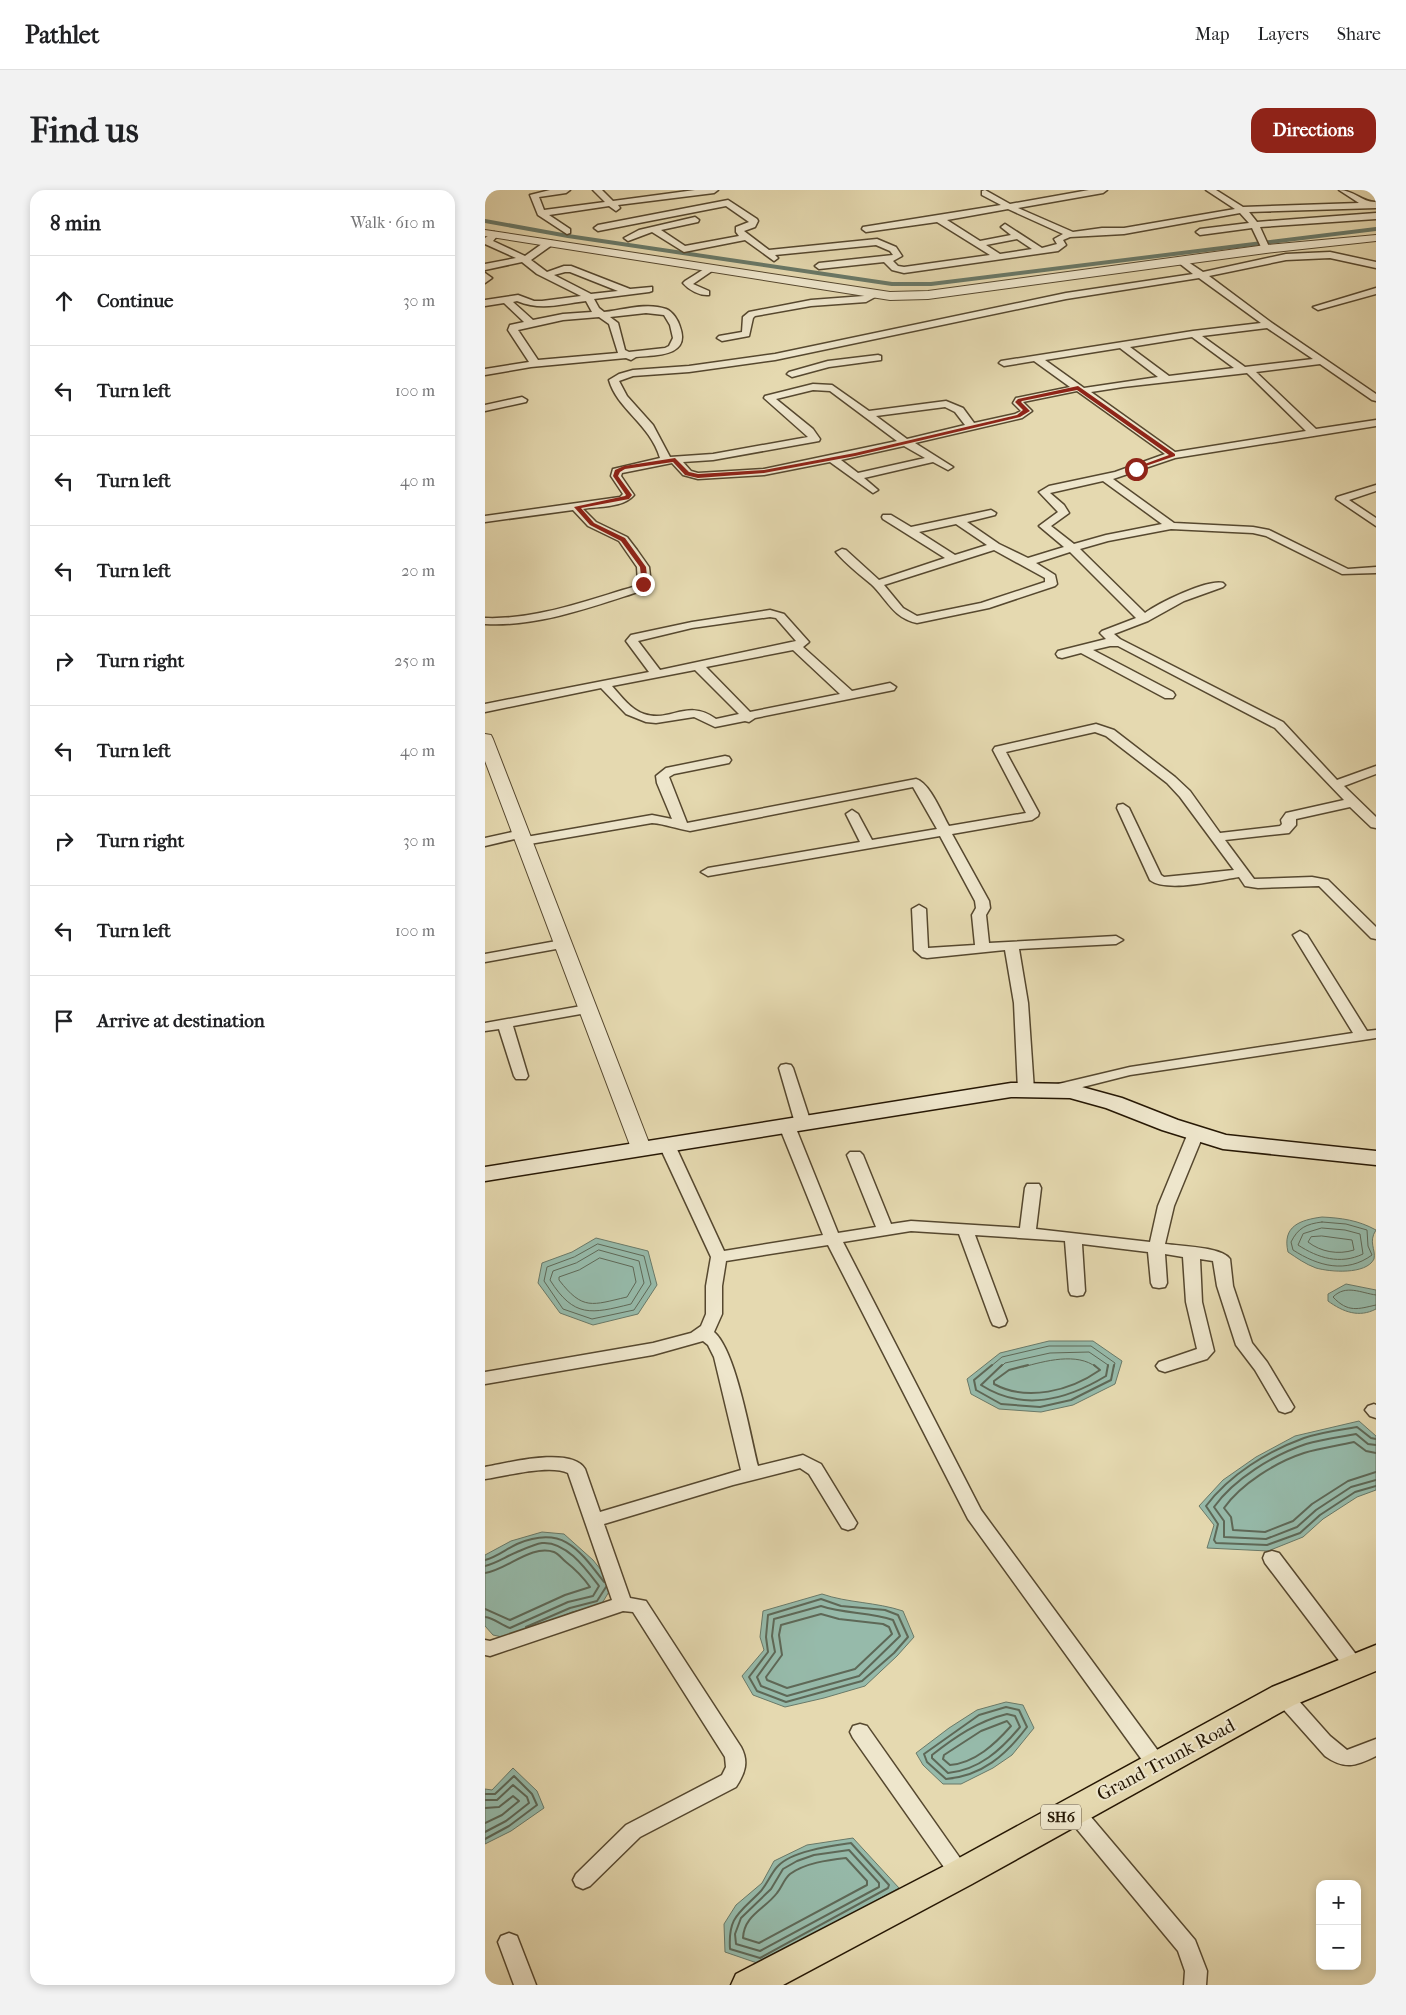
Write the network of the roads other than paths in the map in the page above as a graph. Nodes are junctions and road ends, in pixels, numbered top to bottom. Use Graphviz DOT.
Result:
graph roads {
  1 [pos="566,190"];
  2 [pos="714,190"];
  3 [pos="1103,190"];
  4 [pos="1210,190"];
  5 [pos="1343,190"];
  6 [pos="1088,191"];
  7 [pos="600,193"];
  8 [pos="985,193"];
  9 [pos="580,198"];
  10 [pos="563,200"];
  11 [pos="536,203"];
  12 [pos="614,206"];
  13 [pos="1008,206"];
  14 [pos="1374,207"];
  15 [pos="737,210"];
  16 [pos="1243,210"];
  17 [pos="541,213"];
  18 [pos="1376,216"];
  19 [pos="939,219"];
  20 [pos="552,221"];
  21 [pos="633,221"];
  22 [pos="1256,225"];
  23 [pos="1005,227"];
  24 [pos="598,228"];
  25 [pos="653,229"];
  26 [pos="866,229"];
  27 [pos="567,231"];
  28 [pos="1200,232"];
  29 [pos="489,234"];
  30 [pos="710,234"];
  31 [pos="1068,235"];
  32 [pos="746,236"];
  33 [pos="1018,236"];
  34 [pos="628,238"];
  35 [pos="1376,238"];
  36 [pos="549,243"];
  37 [pos="676,243"];
  38 [pos="978,244"];
  39 [pos="1266,250"];
  40 [pos="1041,251"];
  41 [pos="1371,254"];
  42 [pos="999,257"];
  43 [pos="1349,258"];
  44 [pos="524,260"];
  45 [pos="886,260"];
  46 [pos="1182,261"];
  47 [pos="1376,265"];
  48 [pos="819,266"];
  49 [pos="485,267"];
  50 [pos="709,269"];
  51 [pos="546,275"];
  52 [pos="1202,275"];
  53 [pos="485,276"];
  54 [pos="485,280"];
  55 [pos="649,288"];
  56 [pos="1376,291"];
  57 [pos="628,292"];
  58 [pos="706,293"];
  59 [pos="874,294"];
  60 [pos="641,297"];
  61 [pos="589,298"];
  62 [pos="506,300"];
  63 [pos="485,303"];
  64 [pos="1318,307"];
  65 [pos="600,314"];
  66 [pos="531,323"];
  67 [pos="1269,325"];
  68 [pos="1193,334"];
  69 [pos="722,338"];
  70 [pos="1122,345"];
  71 [pos="813,350"];
  72 [pos="625,354"];
  73 [pos="878,358"];
  74 [pos="1035,358"];
  75 [pos="1322,361"];
  76 [pos="1004,363"];
  77 [pos="535,364"];
  78 [pos="828,364"];
  79 [pos="779,367"];
  80 [pos="1247,371"];
  81 [pos="485,372"];
  82 [pos="642,373"];
  83 [pos="1167,379"];
  84 [pos="813,387"];
  85 [pos="1080,389"];
  86 [pos="1376,398"];
  87 [pos="522,400"];
  88 [pos="485,408"];
  89 [pos="866,414"];
  90 [pos="1376,423"];
  91 [pos="972,427"];
  92 [pos="1313,432"];
  93 [pos="905,442"];
  94 [pos="1173,455"];
  95 [pos="833,459"];
  96 [pos="934,459"];
  97 [pos="669,460"];
  98 [pos="948,467"];
  99 [pos="858,476"];
  100 [pos="1105,478"];
  101 [pos="1376,488"];
  102 [pos="873,490"];
  103 [pos="577,507"];
  104 [pos="991,514"];
  105 [pos="887,517"];
  106 [pos="485,519"];
  107 [pos="957,520"];
  108 [pos="1376,522"];
  109 [pos="1171,526"];
  110 [pos="910,531"];
  111 [pos="995,546"];
  112 [pos="1072,548"];
  113 [pos="842,552"];
  114 [pos="954,559"];
  115 [pos="1027,562"];
  116 [pos="1376,570"];
  117 [pos="877,584"];
  118 [pos="1219,586"];
  119 [pos="1144,619"];
  120 [pos="485,621"];
  121 [pos="1116,642"];
  122 [pos="795,646"];
  123 [pos="1082,649"];
  124 [pos="1062,654"];
  125 [pos="697,665"];
  126 [pos="656,673"];
  127 [pos="603,684"];
  128 [pos="889,687"];
  129 [pos="1169,695"];
  130 [pos="850,696"];
  131 [pos="485,708"];
  132 [pos="749,718"];
  133 [pos="485,739"];
  134 [pos="725,760"];
  135 [pos="1376,770"];
  136 [pos="1335,785"];
  137 [pos="1353,802"];
  138 [pos="1123,808"];
  139 [pos="852,814"];
  140 [pos="1376,824"];
  141 [pos="682,827"];
  142 [pos="945,832"];
  143 [pos="1216,837"];
  144 [pos="523,838"];
  145 [pos="485,842"];
  146 [pos="868,845"];
  147 [pos="708,872"];
  148 [pos="1241,872"];
  149 [pos="919,909"];
  150 [pos="1300,935"];
  151 [pos="1376,935"];
  152 [pos="1116,940"];
  153 [pos="562,944"];
  154 [pos="1011,945"];
  155 [pos="982,948"];
  156 [pos="485,958"];
  157 [pos="587,1009"];
  158 [pos="505,1024"];
  159 [pos="485,1027"];
  160 [pos="1369,1035"];
  161 [pos="786,1068"];
  162 [pos="521,1076"];
  163 [pos="1035,1090"];
  164 [pos="795,1124"];
  165 [pos="1196,1133"];
  166 [pos="667,1145"];
  167 [pos="641,1148"];
  168 [pos="855,1155"];
  169 [pos="1376,1158"];
  170 [pos="485,1174"];
  171 [pos="1033,1188"];
  172 [pos="965,1229"];
  173 [pos="885,1230"];
  174 [pos="1027,1233"];
  175 [pos="1073,1237"];
  176 [pos="833,1239"];
  177 [pos="1156,1249"];
  178 [pos="1191,1253"];
  179 [pos="719,1257"];
  180 [pos="1159,1283"];
  181 [pos="1077,1291"];
  182 [pos="999,1321"];
  183 [pos="704,1332"];
  184 [pos="1165,1366"];
  185 [pos="485,1378"];
  186 [pos="1285,1407"];
  187 [pos="485,1473"];
  188 [pos="751,1474"];
  189 [pos="594,1521"];
  190 [pos="847,1523"];
  191 [pos="1272,1558"];
  192 [pos="623,1604"];
  193 [pos="485,1647"];
  194 [pos="1365,1661"];
  195 [pos="1283,1696"];
  196 [pos="860,1732"];
  197 [pos="1376,1747"];
  198 [pos="1157,1765"];
  199 [pos="1073,1810"];
  200 [pos="960,1874"];
  201 [pos="583,1880"];
  202 [pos="509,1942"];
  203 [pos="525,1985"];
  204 [pos="749,1985"];
  205 [pos="1195,1985"];
  1 -- 11 [label="street"];
  2 -- 12 [label="street"];
  3 -- 6 [label="street"];
  4 -- 16 [label="street"];
  5 -- 14 [label="street"];
  6 -- 13 [label="street"];
  7 -- 9 [label="street"];
  7 -- 12 [label="street"];
  8 -- 13 [label="street"];
  10 -- 11 [label="street"];
  11 -- 17 [label="street"];
  12 -- 17 [label="street"];
  12 -- 20 [label="street"];
  12 -- 21 [label="street"];
  13 -- 19 [label="street"];
  13 -- 31 [label="street"];
  14 -- 16 [label="street"];
  15 -- 21 [label="street"];
  15 -- 25 [label="street"];
  15 -- 32 [label="street"];
  16 -- 22 [label="street"];
  16 -- 31 [label="street"];
  17 -- 20 [label="street"];
  18 -- 22 [label="street"];
  19 -- 26 [label="street"];
  19 -- 38 [label="street"];
  20 -- 27 [label="street"];
  21 -- 24 [label="street"];
  22 -- 28 [label="street"];
  22 -- 39 [label="street"];
  23 -- 33 [label="street"];
  25 -- 34 [label="street"];
  25 -- 37 [label="street"];
  29 -- 36 [label="street"];
  29 -- 44 [label="street"];
  30 -- 37 [label="street"];
  31 -- 40 [label="street"];
  32 -- 37 [label="street"];
  32 -- 45 [label="street"];
  33 -- 38 [label="street"];
  33 -- 40 [label="street"];
  35 -- 39 [label="street"];
  36 -- 44 [label="street"];
  36 -- 50 [label="street"];
  38 -- 42 [label="street"];
  39 -- 46 [label="street"];
  40 -- 42 [label="street"];
  41 -- 43 [label="street"];
  42 -- 45 [label="street"];
  43 -- 47 [label="street"];
  43 -- 52 [label="street"];
  44 -- 49 [label="street"];
  44 -- 51 [label="street"];
  45 -- 48 [label="street"];
  46 -- 52 [label="street"];
  46 -- 59 [label="street"];
  50 -- 58 [label="street"];
  50 -- 59 [label="street"];
  51 -- 57 [label="street"];
  51 -- 61 [label="street"];
  52 -- 67 [label="street"];
  52 -- 71 [label="street"];
  53 -- 54 [label="street"];
  55 -- 57 [label="street"];
  56 -- 64 [label="street"];
  57 -- 60 [label="street"];
  57 -- 61 [label="street"];
  59 -- 69 [label="street"];
  61 -- 62 [label="street"];
  61 -- 65 [label="street"];
  62 -- 63 [label="street"];
  62 -- 66 [label="street"];
  65 -- 66 [label="street"];
  65 -- 72 [label="street"];
  65 -- 72 [label="street"];
  66 -- 77 [label="street"];
  67 -- 68 [label="street"];
  67 -- 75 [label="street"];
  68 -- 70 [label="street"];
  68 -- 80 [label="street"];
  70 -- 74 [label="street"];
  70 -- 83 [label="street"];
  71 -- 78 [label="street"];
  71 -- 79 [label="street"];
  72 -- 77 [label="street"];
  72 -- 82 [label="street"];
  73 -- 78 [label="street"];
  74 -- 76 [label="street"];
  74 -- 85 [label="street"];
  75 -- 80 [label="street"];
  75 -- 86 [label="street"];
  77 -- 81 [label="street"];
  78 -- 79 [label="street"];
  79 -- 82 [label="street"];
  79 -- 84 [label="street"];
  80 -- 83 [label="street"];
  80 -- 92 [label="street"];
  82 -- 97 [label="street"];
  83 -- 85 [label="street"];
  84 -- 89 [label="street"];
  84 -- 97 [label="street"];
  85 -- 91 [label="street"];
  85 -- 94 [label="street"];
  87 -- 88 [label="street"];
  89 -- 91 [label="street"];
  89 -- 93 [label="street"];
  90 -- 92 [label="street"];
  91 -- 93 [label="street"];
  92 -- 94 [label="street"];
  93 -- 95 [label="street"];
  93 -- 96 [label="street"];
  94 -- 100 [label="street"];
  95 -- 97 [label="street"];
  95 -- 99 [label="street"];
  96 -- 98 [label="street"];
  96 -- 99 [label="street"];
  97 -- 103 [label="street"];
  99 -- 102 [label="street"];
  100 -- 109 [label="street"];
  100 -- 112 [label="street"];
  101 -- 108 [label="street"];
  103 -- 106 [label="street"];
  103 -- 120 [label="street"];
  104 -- 107 [label="street"];
  105 -- 110 [label="street"];
  107 -- 110 [label="street"];
  107 -- 111 [label="street"];
  109 -- 112 [label="street"];
  109 -- 116 [label="street"];
  110 -- 114 [label="street"];
  111 -- 114 [label="street"];
  111 -- 115 [label="street"];
  112 -- 115 [label="street"];
  112 -- 119 [label="street"];
  113 -- 117 [label="street"];
  114 -- 117 [label="street"];
  115 -- 117 [label="street"];
  118 -- 119 [label="street"];
  119 -- 121 [label="street"];
  121 -- 123 [label="street"];
  121 -- 136 [label="street"];
  122 -- 125 [label="street"];
  122 -- 126 [label="street"];
  122 -- 130 [label="street"];
  123 -- 124 [label="street"];
  123 -- 129 [label="street"];
  125 -- 126 [label="street"];
  125 -- 132 [label="street"];
  126 -- 127 [label="street"];
  127 -- 131 [label="street"];
  127 -- 132 [label="street"];
  128 -- 130 [label="street"];
  130 -- 132 [label="street"];
  133 -- 144 [label="street"];
  134 -- 141 [label="street"];
  135 -- 136 [label="street"];
  136 -- 137 [label="street"];
  137 -- 140 [label="street"];
  137 -- 143 [label="street"];
  138 -- 148 [label="street"];
  139 -- 146 [label="street"];
  141 -- 142 [label="street"];
  141 -- 144 [label="street"];
  142 -- 143 [label="street"];
  142 -- 146 [label="street"];
  142 -- 155 [label="street"];
  143 -- 148 [label="street"];
  144 -- 145 [label="street"];
  144 -- 153 [label="street"];
  146 -- 147 [label="street"];
  148 -- 151 [label="street"];
  149 -- 155 [label="street"];
  150 -- 160 [label="street"];
  152 -- 154 [label="street"];
  153 -- 156 [label="street"];
  153 -- 157 [label="street"];
  154 -- 155 [label="street"];
  154 -- 163 [label="street"];
  157 -- 158 [label="street"];
  157 -- 167 [label="street"];
  158 -- 159 [label="street"];
  158 -- 162 [label="street"];
  160 -- 163 [label="street"];
  161 -- 164 [label="street"];
  163 -- 164 [label="main road"];
  163 -- 165 [label="main road"];
  164 -- 166 [label="main road"];
  164 -- 176 [label="street"];
  165 -- 169 [label="main road"];
  165 -- 177 [label="street"];
  166 -- 167 [label="main road"];
  166 -- 179 [label="street"];
  167 -- 170 [label="main road"];
  168 -- 173 [label="street"];
  171 -- 174 [label="street"];
  172 -- 173 [label="street"];
  172 -- 174 [label="street"];
  172 -- 182 [label="street"];
  173 -- 176 [label="street"];
  174 -- 175 [label="street"];
  175 -- 177 [label="street"];
  175 -- 181 [label="street"];
  176 -- 179 [label="street"];
  176 -- 198 [label="street"];
  177 -- 178 [label="street"];
  177 -- 180 [label="street"];
  178 -- 184 [label="street"];
  178 -- 186 [label="street"];
  179 -- 183 [label="street"];
  183 -- 185 [label="street"];
  183 -- 188 [label="street"];
  187 -- 189 [label="street"];
  188 -- 189 [label="street"];
  188 -- 190 [label="street"];
  189 -- 192 [label="street"];
  191 -- 194 [label="street"];
  192 -- 193 [label="street"];
  192 -- 201 [label="street"];
  194 -- 195 [label="main road, Grand Trunk Road / SH6"];
  195 -- 197 [label="street"];
  195 -- 198 [label="main road, Grand Trunk Road / SH6"];
  196 -- 200 [label="street"];
  198 -- 199 [label="main road, Grand Trunk Road / SH6"];
  199 -- 200 [label="main road, Grand Trunk Road / SH6"];
  199 -- 205 [label="street"];
  200 -- 204 [label="main road, Grand Trunk Road / SH6"];
  202 -- 203 [label="street"];
}
